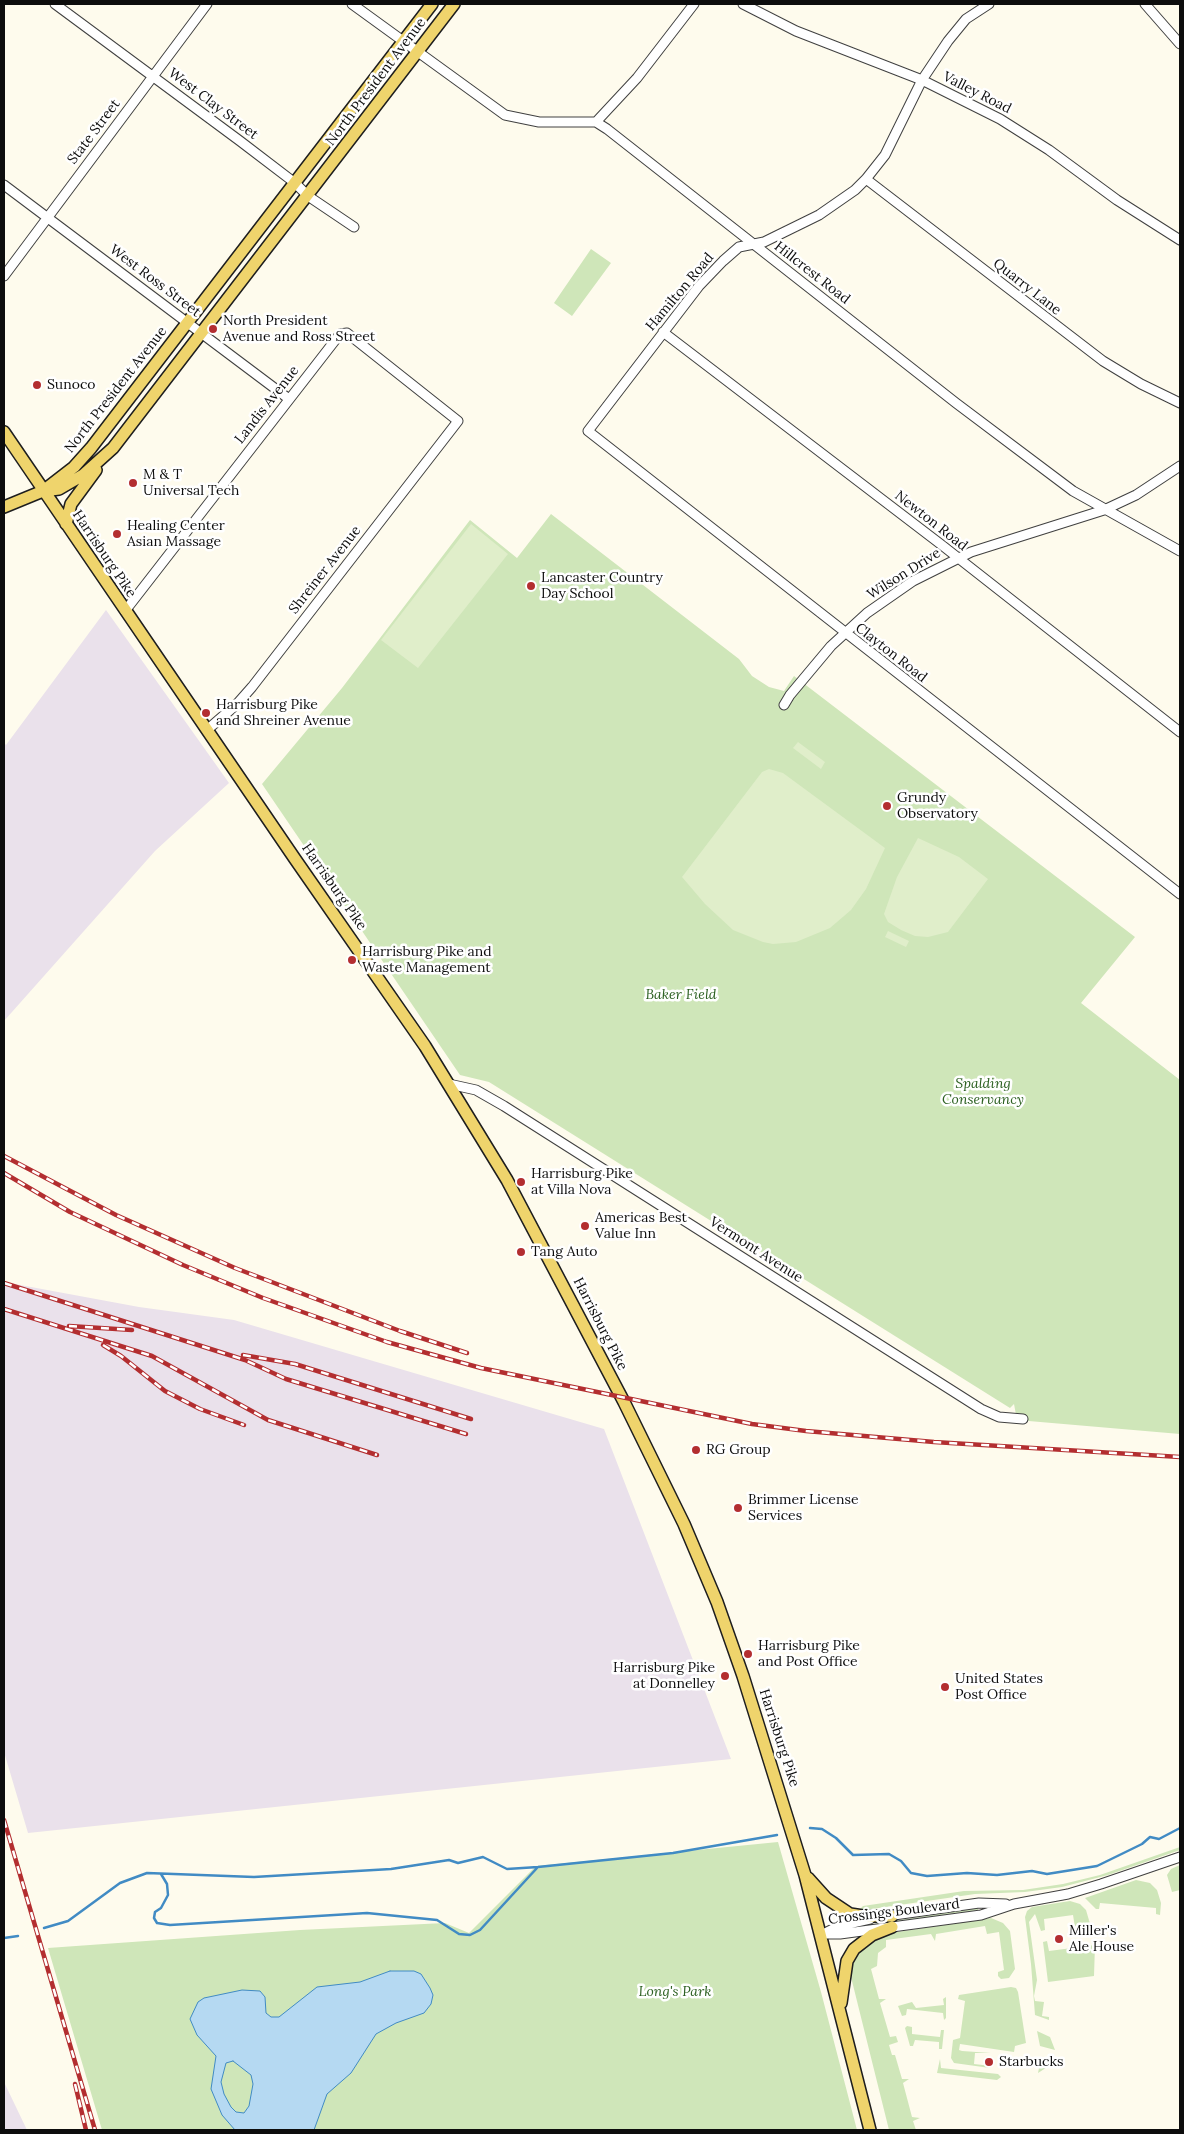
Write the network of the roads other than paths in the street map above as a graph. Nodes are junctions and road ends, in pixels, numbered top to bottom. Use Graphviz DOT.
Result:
graph roads {
  1 [pos="55,4"];
  2 [pos="207,4"];
  3 [pos="352,4"];
  4 [pos="432,4"];
  5 [pos="454,4"];
  6 [pos="694,4"];
  7 [pos="743,4"];
  8 [pos="989,4"];
  9 [pos="1145,4"];
  10 [pos="403,42"];
  11 [pos="1180,44"];
  12 [pos="417,52"];
  13 [pos="153,76"];
  14 [pos="922,80"];
  15 [pos="596,122"];
  16 [pos="866,179"];
  17 [pos="295,183"];
  18 [pos="4,185"];
  19 [pos="308,196"];
  20 [pos="47,218"];
  21 [pos="354,227"];
  22 [pos="1180,240"];
  23 [pos="753,244"];
  24 [pos="4,276"];
  25 [pos="188,323"];
  26 [pos="663,332"];
  27 [pos="202,334"];
  28 [pos="289,399"];
  29 [pos="1180,403"];
  30 [pos="458,421"];
  31 [pos="588,431"];
  32 [pos="4,432"];
  33 [pos="113,448"];
  34 [pos="1180,466"];
  35 [pos="43,491"];
  36 [pos="4,507"];
  37 [pos="1104,510"];
  38 [pos="66,524"];
  39 [pos="1180,551"];
  40 [pos="956,558"];
  41 [pos="125,612"];
  42 [pos="844,634"];
  43 [pos="784,705"];
  44 [pos="207,730"];
  45 [pos="1180,732"];
  46 [pos="1180,894"];
  47 [pos="449,1084"];
  48 [pos="1023,1419"];
  49 [pos="1180,1857"];
  50 [pos="806,1875"];
  51 [pos="892,1921"];
  52 [pos="822,1934"];
  53 [pos="840,2010"];
  54 [pos="870,2130"];
  1 -- 13 [label="street, West Clay Street"];
  2 -- 13 [label="street, State Street"];
  3 -- 10 [label="street"];
  4 -- 10 [label="main road, North President Avenue"];
  5 -- 12 [label="main road, North President Avenue"];
  6 -- 15 [label="street"];
  7 -- 14 [label="street, Valley Road"];
  8 -- 14 [label="street, Hamilton Road"];
  9 -- 11 [label="street"];
  10 -- 12 [label="street"];
  10 -- 17 [label="main road, North President Avenue"];
  12 -- 15 [label="street"];
  12 -- 19 [label="main road, North President Avenue"];
  13 -- 17 [label="street, West Clay Street"];
  13 -- 20 [label="street, State Street"];
  14 -- 16 [label="street, Hamilton Road"];
  14 -- 22 [label="street, Valley Road"];
  15 -- 23 [label="street, Hillcrest Road"];
  16 -- 23 [label="street, Hamilton Road"];
  16 -- 29 [label="street, Quarry Lane"];
  17 -- 19 [label="street, West Clay Street"];
  17 -- 25 [label="main road, North President Avenue"];
  18 -- 20 [label="street, West Ross Street"];
  19 -- 21 [label="street, West Clay Street"];
  19 -- 27 [label="main road, North President Avenue"];
  20 -- 24 [label="street, State Street"];
  20 -- 25 [label="street, West Ross Street"];
  23 -- 26 [label="street, Hamilton Road"];
  23 -- 37 [label="street, Hillcrest Road"];
  25 -- 27 [label="street, West Ross Street"];
  25 -- 35 [label="main road, North President Avenue"];
  26 -- 31 [label="street, Hamilton Road"];
  26 -- 40 [label="street, Newton Road"];
  27 -- 28 [label="street, West Ross Street"];
  27 -- 33 [label="main road, North President Avenue"];
  28 -- 30 [label="street, Landis Avenue"];
  28 -- 41 [label="street, Landis Avenue"];
  30 -- 44 [label="street, Shreiner Avenue"];
  31 -- 42 [label="street, Clayton Road"];
  32 -- 35 [label="main road, Harrisburg Pike"];
  33 -- 35 [label="main road, North President Avenue"];
  33 -- 38 [label="main road"];
  34 -- 37 [label="street, Wilson Drive"];
  35 -- 36 [label="main road"];
  35 -- 38 [label="main road, Harrisburg Pike"];
  37 -- 39 [label="street, Hillcrest Road"];
  37 -- 40 [label="street, Wilson Drive"];
  38 -- 41 [label="main road, Harrisburg Pike"];
  40 -- 42 [label="street, Wilson Drive"];
  40 -- 45 [label="street, Newton Road"];
  41 -- 44 [label="main road, Harrisburg Pike"];
  42 -- 43 [label="street, Wilson Drive"];
  42 -- 46 [label="street, Clayton Road"];
  44 -- 47 [label="main road, Harrisburg Pike"];
  47 -- 48 [label="street, Vermont Avenue"];
  47 -- 50 [label="main road, Harrisburg Pike"];
  49 -- 51 [label="street, Crossings Boulevard"];
  50 -- 51 [label="main road"];
  50 -- 52 [label="main road, Harrisburg Pike"];
  51 -- 52 [label="street, Crossings Boulevard"];
  51 -- 53 [label="main road"];
  52 -- 53 [label="main road, Harrisburg Pike"];
  53 -- 54 [label="main road, Harrisburg Pike"];
}
